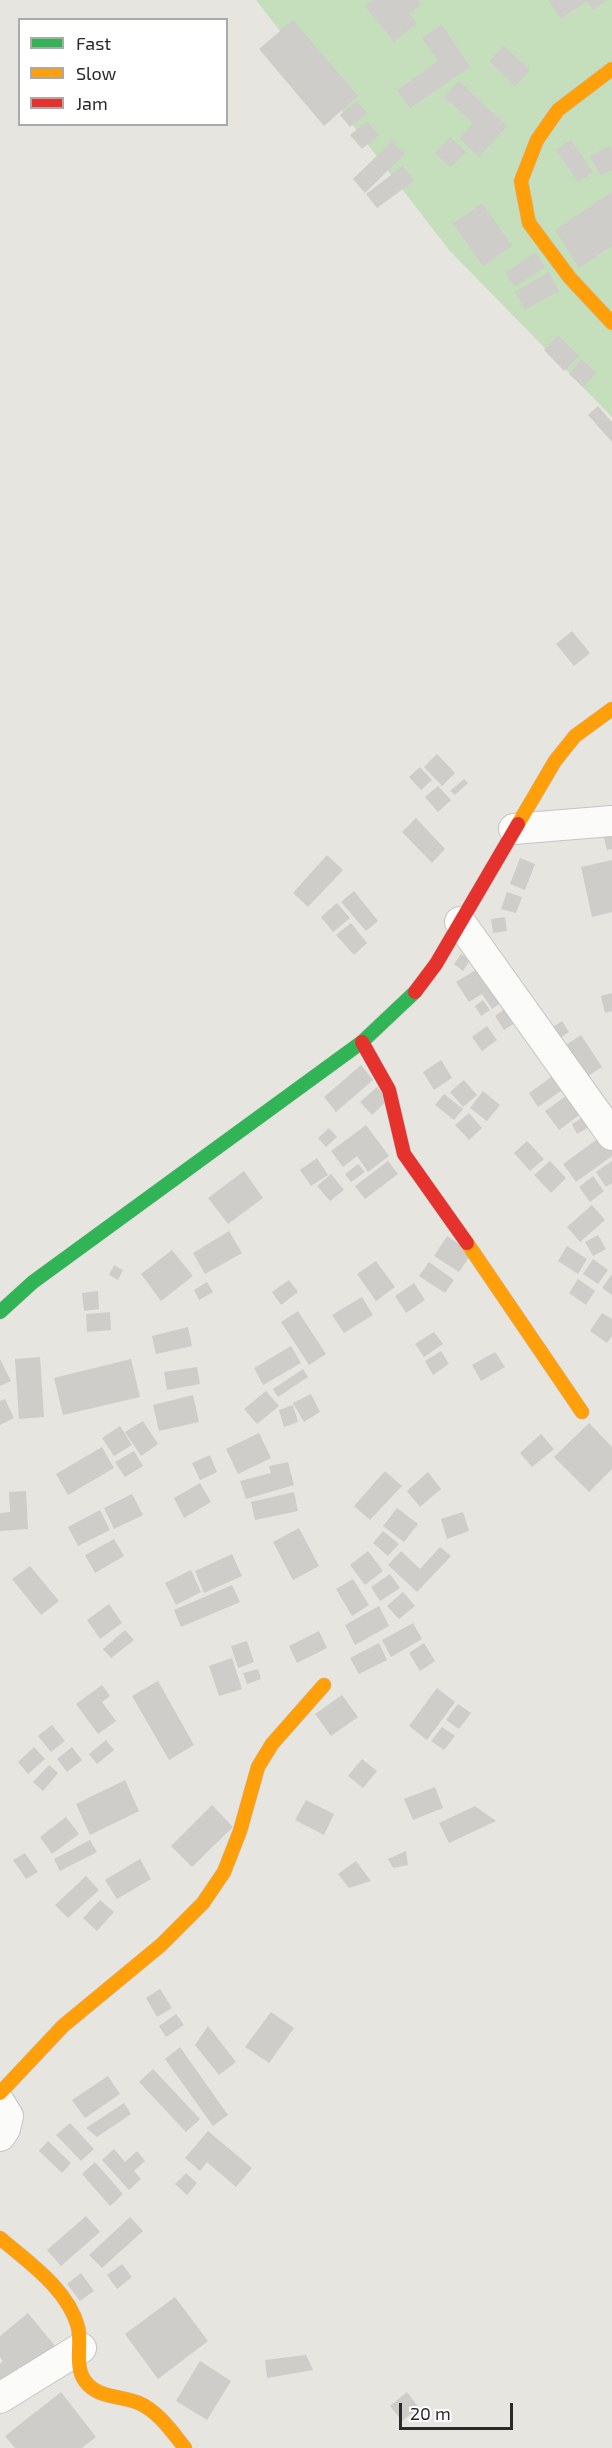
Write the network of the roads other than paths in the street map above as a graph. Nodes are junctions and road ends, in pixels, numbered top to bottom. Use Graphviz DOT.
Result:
graph roads {
  1 [pos="612,69"];
  2 [pos="612,323"];
  3 [pos="612,709"];
  4 [pos="612,821"];
  5 [pos="514,829"];
  6 [pos="460,922"];
  7 [pos="362,1042"];
  8 [pos="612,1135"];
  9 [pos="0,1312"];
  10 [pos="582,1412"];
  11 [pos="324,1685"];
  12 [pos="0,2093"];
  13 [pos="0,2103"];
  14 [pos="0,2136"];
  15 [pos="0,2238"];
  16 [pos="81,2348"];
  17 [pos="0,2398"];
  18 [pos="185,2448"];
  1 -- 2 [label="street"];
  3 -- 5 [label="street"];
  4 -- 5 [label="street"];
  5 -- 6 [label="street"];
  6 -- 7 [label="street"];
  6 -- 8 [label="street"];
  7 -- 9 [label="street"];
  7 -- 10 [label="street"];
  11 -- 12 [label="street"];
  13 -- 14 [label="street"];
  15 -- 16 [label="street"];
  16 -- 17 [label="street"];
  16 -- 18 [label="street"];
}
